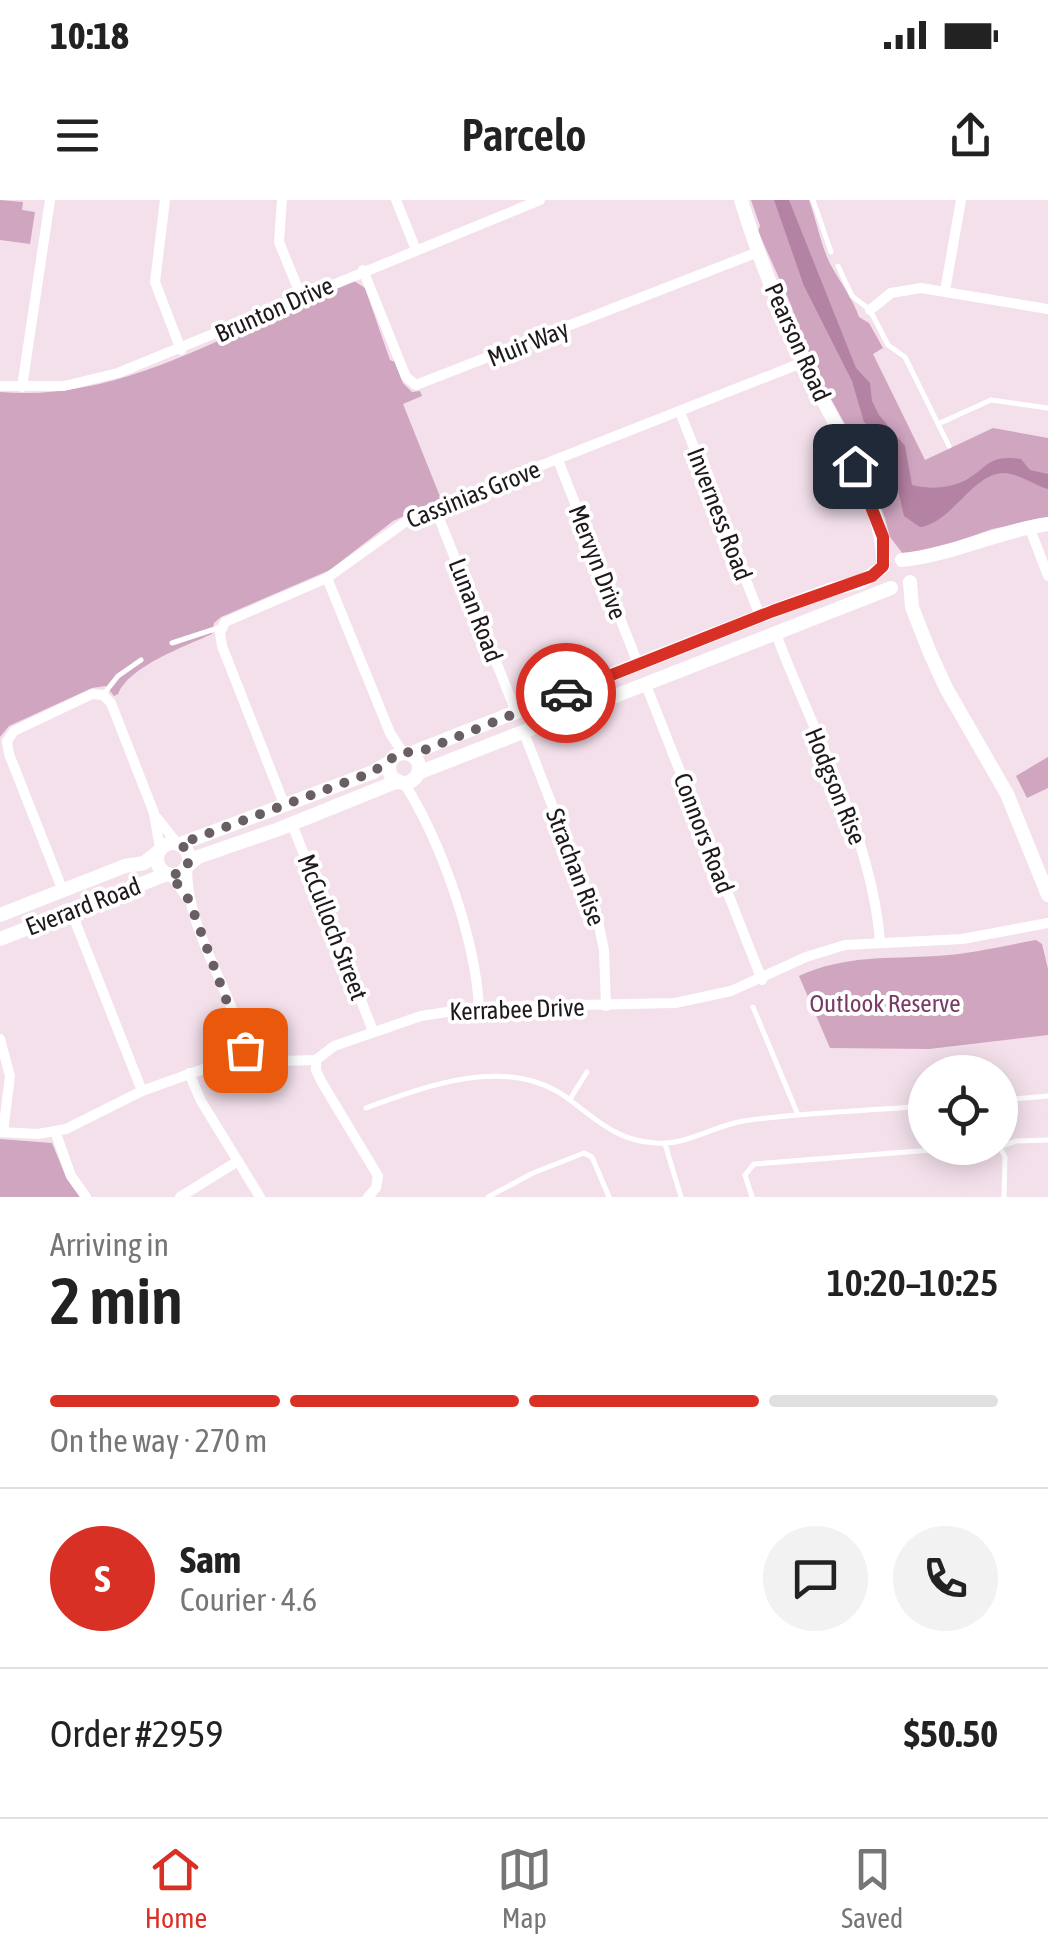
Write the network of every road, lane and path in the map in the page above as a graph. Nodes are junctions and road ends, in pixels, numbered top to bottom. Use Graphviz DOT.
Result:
graph roads {
  1 [pos="50,200"];
  2 [pos="165,200"];
  3 [pos="282,200"];
  4 [pos="396,200"];
  5 [pos="540,200"];
  6 [pos="742,200"];
  7 [pos="813,200"];
  8 [pos="961,200"];
  9 [pos="416,250"];
  10 [pos="758,252"];
  11 [pos="831,252"];
  12 [pos="838,266"];
  13 [pos="363,270"];
  14 [pos="945,291"];
  15 [pos="301,296"];
  16 [pos="1048,309"];
  17 [pos="870,310"];
  18 [pos="181,350"];
  19 [pos="804,362"];
  20 [pos="0,386"];
  21 [pos="22,388"];
  22 [pos="1048,408"];
  23 [pos="680,412"];
  24 [pos="938,424"];
  25 [pos="949,446"];
  26 [pos="558,460"];
  27 [pos="435,508"];
  28 [pos="1048,524"];
  29 [pos="1029,526"];
  30 [pos="883,537"];
  31 [pos="935,555"];
  32 [pos="902,559"];
  33 [pos="883,567"];
  34 [pos="1048,576"];
  35 [pos="328,578"];
  36 [pos="910,581"];
  37 [pos="892,588"];
  38 [pos="912,607"];
  39 [pos="760,616"];
  40 [pos="221,627"];
  41 [pos="776,634"];
  42 [pos="172,643"];
  43 [pos="141,660"];
  44 [pos="638,664"];
  45 [pos="646,685"];
  46 [pos="576,689"];
  47 [pos="104,695"];
  48 [pos="584,709"];
  49 [pos="516,712"];
  50 [pos="524,733"];
  51 [pos="399,756"];
  52 [pos="409,779"];
  53 [pos="284,804"];
  54 [pos="154,812"];
  55 [pos="292,824"];
  56 [pos="178,843"];
  57 [pos="159,851"];
  58 [pos="188,866"];
  59 [pos="168,874"];
  60 [pos="62,891"];
  61 [pos="1048,895"];
  62 [pos="189,900"];
  63 [pos="71,911"];
  64 [pos="0,915"];
  65 [pos="1048,923"];
  66 [pos="0,939"];
  67 [pos="880,942"];
  68 [pos="762,980"];
  69 [pos="606,1006"];
  70 [pos="479,1007"];
  71 [pos="753,1007"];
  72 [pos="372,1031"];
  73 [pos="0,1039"];
  74 [pos="316,1060"];
  75 [pos="246,1062"];
  76 [pos="189,1072"];
  77 [pos="587,1072"];
  78 [pos="142,1091"];
  79 [pos="1048,1096"];
  80 [pos="1018,1098"];
  81 [pos="570,1100"];
  82 [pos="908,1107"];
  83 [pos="366,1108"];
  84 [pos="798,1116"];
  85 [pos="2,1132"];
  86 [pos="56,1132"];
  87 [pos="1048,1140"];
  88 [pos="1018,1141"];
  89 [pos="665,1144"];
  90 [pos="908,1152"];
  91 [pos="238,1161"];
  92 [pos="1005,1165"];
  93 [pos="86,1197"];
  94 [pos="180,1197"];
  95 [pos="260,1197"];
  96 [pos="368,1197"];
  97 [pos="488,1197"];
  98 [pos="610,1197"];
  99 [pos="680,1197"];
  100 [pos="752,1197"];
  101 [pos="1004,1197"];
  1 -- 21 [label="street"];
  2 -- 18 [label="street"];
  3 -- 15 [label="street"];
  4 -- 9 [label="street"];
  5 -- 9 [label="street, Brunton Drive"];
  6 -- 10 [label="street, Pearson Road"];
  7 -- 11 [label="lane"];
  8 -- 14 [label="street"];
  9 -- 13 [label="street, Brunton Drive"];
  10 -- 13 [label="street, Muir Way"];
  10 -- 19 [label="street, Pearson Road"];
  12 -- 17 [label="lane"];
  13 -- 15 [label="street, Brunton Drive"];
  14 -- 16 [label="street"];
  14 -- 17 [label="street"];
  15 -- 18 [label="street, Brunton Drive"];
  17 -- 24 [label="lane"];
  18 -- 21 [label="street, Brunton Drive"];
  19 -- 23 [label="street, Cassinias Grove"];
  19 -- 30 [label="street, Pearson Road"];
  20 -- 21 [label="street, Brunton Drive"];
  22 -- 24 [label="lane"];
  23 -- 26 [label="street, Cassinias Grove"];
  23 -- 39 [label="street, Inverness Road"];
  24 -- 25 [label="lane"];
  26 -- 27 [label="street, Cassinias Grove"];
  26 -- 44 [label="street, Mervyn Drive"];
  27 -- 35 [label="street, Cassinias Grove"];
  27 -- 49 [label="street, Lunan Road"];
  28 -- 29 [label="street"];
  29 -- 31 [label="street"];
  29 -- 34 [label="street"];
  30 -- 32 [label="street, Pearson Road"];
  30 -- 33 [label="street, Pearson Road"];
  31 -- 32 [label="street"];
  31 -- 36 [label="street"];
  32 -- 33 [label="street"];
  32 -- 36 [label="street"];
  33 -- 37 [label="street"];
  33 -- 39 [label="street"];
  35 -- 40 [label="street, Cassinias Grove"];
  35 -- 51 [label="street"];
  36 -- 37 [label="street"];
  36 -- 38 [label="street"];
  37 -- 38 [label="street"];
  37 -- 41 [label="street"];
  38 -- 61 [label="street"];
  39 -- 44 [label="street"];
  40 -- 42 [label="lane"];
  40 -- 53 [label="street"];
  41 -- 45 [label="street"];
  41 -- 67 [label="street, Hodgson Rise"];
  43 -- 47 [label="lane"];
  44 -- 46 [label="street"];
  45 -- 48 [label="street"];
  45 -- 68 [label="street, Connors Road"];
  46 -- 48 [label="street"];
  46 -- 49 [label="street"];
  47 -- 54 [label="street"];
  47 -- 60 [label="street"];
  48 -- 50 [label="street"];
  49 -- 51 [label="street"];
  50 -- 52 [label="street"];
  50 -- 69 [label="street, Strachan Rise"];
  51 -- 52 [label="street"];
  51 -- 52 [label="street"];
  51 -- 53 [label="street"];
  52 -- 55 [label="street"];
  52 -- 70 [label="street"];
  53 -- 56 [label="street"];
  54 -- 56 [label="street"];
  54 -- 57 [label="street"];
  55 -- 58 [label="street"];
  55 -- 72 [label="street, McCulloch Street"];
  56 -- 57 [label="street"];
  56 -- 58 [label="street"];
  57 -- 59 [label="street"];
  57 -- 60 [label="street, Everard Road"];
  58 -- 59 [label="street"];
  58 -- 62 [label="street"];
  59 -- 62 [label="street"];
  59 -- 63 [label="street, Everard Road"];
  60 -- 64 [label="street, Everard Road"];
  62 -- 75 [label="street"];
  63 -- 66 [label="street, Everard Road"];
  63 -- 78 [label="street"];
  65 -- 67 [label="street, Kerrabee Drive"];
  67 -- 68 [label="street, Kerrabee Drive"];
  68 -- 69 [label="street, Kerrabee Drive"];
  69 -- 70 [label="street, Kerrabee Drive"];
  70 -- 72 [label="street, Kerrabee Drive"];
  71 -- 84 [label="lane"];
  72 -- 74 [label="street, Kerrabee Drive"];
  73 -- 85 [label="street"];
  74 -- 75 [label="street, Kerrabee Drive"];
  74 -- 96 [label="street"];
  75 -- 76 [label="street, Kerrabee Drive"];
  76 -- 78 [label="street, Kerrabee Drive"];
  76 -- 91 [label="street"];
  77 -- 81 [label="lane"];
  78 -- 86 [label="street, Kerrabee Drive"];
  79 -- 80 [label="lane"];
  81 -- 83 [label="lane"];
  81 -- 89 [label="lane"];
  82 -- 84 [label="lane"];
  84 -- 89 [label="lane"];
  85 -- 86 [label="street, Kerrabee Drive"];
  86 -- 93 [label="street"];
  87 -- 88 [label="lane"];
  89 -- 99 [label="lane"];
  90 -- 100 [label="lane"];
  91 -- 94 [label="street"];
  91 -- 95 [label="street"];
  92 -- 101 [label="lane"];
  97 -- 98 [label="lane"];
}
